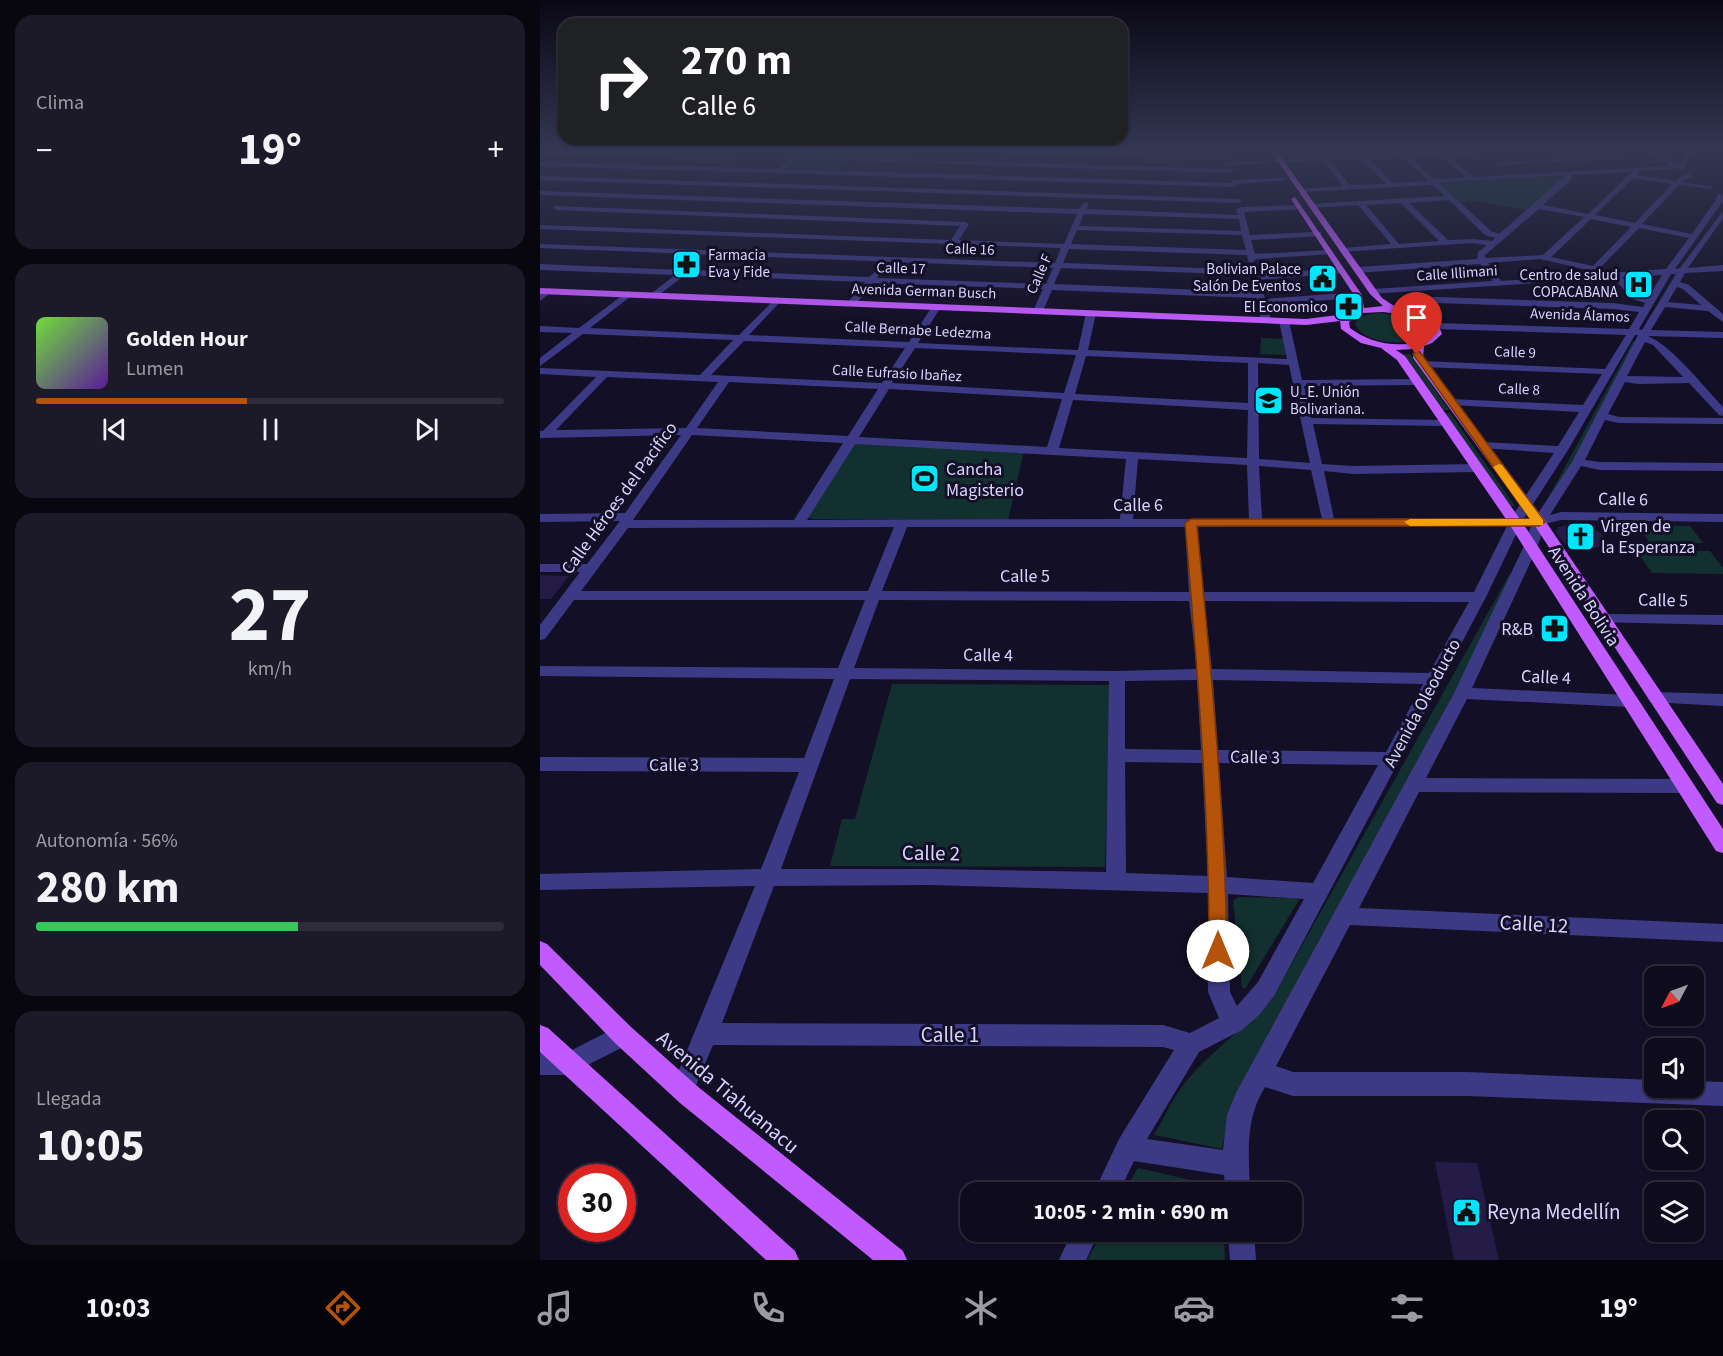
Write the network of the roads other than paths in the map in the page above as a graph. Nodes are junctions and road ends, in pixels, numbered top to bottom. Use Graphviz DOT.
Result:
graph roads {
  1 [pos="555,209"];
  2 [pos="574,209"];
  3 [pos="766,209"];
  4 [pos="929,209"];
  5 [pos="1015,209"];
  6 [pos="1240,209"];
  7 [pos="1282,209"];
  8 [pos="1301,209"];
  9 [pos="1314,209"];
  10 [pos="1365,209"];
  11 [pos="1411,209"];
  12 [pos="1462,209"];
  13 [pos="1534,209"];
  14 [pos="1552,209"];
  15 [pos="1597,209"];
  16 [pos="1653,209"];
  17 [pos="1713,209"];
  18 [pos="600,210"];
  19 [pos="1081,211"];
  20 [pos="548,213"];
  21 [pos="1241,213"];
  22 [pos="590,216"];
  23 [pos="757,216"];
  24 [pos="1590,216"];
  25 [pos="1722,216"];
  26 [pos="580,222"];
  27 [pos="918,222"];
  28 [pos="1638,225"];
  29 [pos="540,227"];
  30 [pos="571,228"];
  31 [pos="1074,228"];
  32 [pos="561,234"];
  33 [pos="735,234"];
  34 [pos="1318,234"];
  35 [pos="1246,236"];
  36 [pos="1692,236"];
  37 [pos="1499,237"];
  38 [pos="552,240"];
  39 [pos="954,242"];
  40 [pos="1446,243"];
  41 [pos="1492,243"];
  42 [pos="541,246"];
  43 [pos="1065,246"];
  44 [pos="1397,246"];
  45 [pos="895,250"];
  46 [pos="1343,250"];
  47 [pos="714,252"];
  48 [pos="1329,252"];
  49 [pos="1251,255"];
  50 [pos="1546,257"];
  51 [pos="1482,261"];
  52 [pos="1058,265"];
  53 [pos="540,267"];
  54 [pos="1595,269"];
  55 [pos="1722,269"];
  56 [pos="1357,270"];
  57 [pos="689,271"];
  58 [pos="1341,271"];
  59 [pos="1682,271"];
  60 [pos="1668,272"];
  61 [pos="1255,275"];
  62 [pos="1611,276"];
  63 [pos="870,280"];
  64 [pos="1563,280"];
  65 [pos="1675,283"];
  66 [pos="1498,284"];
  67 [pos="1048,286"];
  68 [pos="1570,288"];
  69 [pos="1405,290"];
  70 [pos="545,291"];
  71 [pos="628,294"];
  72 [pos="1358,295"];
  73 [pos="1375,295"];
  74 [pos="660,296"];
  75 [pos="1577,297"];
  76 [pos="540,298"];
  77 [pos="1261,298"];
  78 [pos="1411,299"];
  79 [pos="777,300"];
  80 [pos="852,303"];
  81 [pos="1662,304"];
  82 [pos="1584,305"];
  83 [pos="1646,306"];
  84 [pos="936,307"];
  85 [pos="1709,308"];
  86 [pos="1395,310"];
  87 [pos="1038,311"];
  88 [pos="1358,312"];
  89 [pos="1091,313"];
  90 [pos="1348,317"];
  91 [pos="1723,319"];
  92 [pos="1266,320"];
  93 [pos="1284,321"];
  94 [pos="1306,322"];
  95 [pos="540,329"];
  96 [pos="1436,329"];
  97 [pos="581,331"];
  98 [pos="1349,332"];
  99 [pos="1629,334"];
  100 [pos="1643,335"];
  101 [pos="1723,335"];
  102 [pos="743,337"];
  103 [pos="1723,340"];
  104 [pos="911,345"];
  105 [pos="1385,345"];
  106 [pos="1419,345"];
  107 [pos="1082,353"];
  108 [pos="1253,360"];
  109 [pos="1294,362"];
  110 [pos="540,363"];
  111 [pos="1423,364"];
  112 [pos="540,371"];
  113 [pos="1607,372"];
  114 [pos="604,374"];
  115 [pos="702,378"];
  116 [pos="1621,378"];
  117 [pos="725,380"];
  118 [pos="1693,380"];
  119 [pos="1416,382"];
  120 [pos="1298,383"];
  121 [pos="884,386"];
  122 [pos="1066,398"];
  123 [pos="1451,402"];
  124 [pos="1718,403"];
  125 [pos="1252,407"];
  126 [pos="1586,409"];
  127 [pos="1723,413"];
  128 [pos="1602,416"];
  129 [pos="1307,421"];
  130 [pos="1723,421"];
  131 [pos="1444,423"];
  132 [pos="689,431"];
  133 [pos="542,436"];
  134 [pos="851,439"];
  135 [pos="1482,445"];
  136 [pos="1052,450"];
  137 [pos="1562,450"];
  138 [pos="1132,455"];
  139 [pos="1253,462"];
  140 [pos="1578,462"];
  141 [pos="1317,467"];
  142 [pos="1723,467"];
  143 [pos="1476,468"];
  144 [pos="1527,506"];
  145 [pos="540,518"];
  146 [pos="1723,518"];
  147 [pos="626,521"];
  148 [pos="1515,522"];
  149 [pos="1539,522"];
  150 [pos="902,523"];
  151 [pos="1126,523"];
  152 [pos="1191,523"];
  153 [pos="1256,523"];
  154 [pos="1329,523"];
  155 [pos="798,524"];
  156 [pos="1530,548"];
  157 [pos="540,568"];
  158 [pos="591,568"];
  159 [pos="571,595"];
  160 [pos="873,595"];
  161 [pos="1196,596"];
  162 [pos="1479,597"];
  163 [pos="1603,619"];
  164 [pos="1723,620"];
  165 [pos="540,635"];
  166 [pos="540,670"];
  167 [pos="845,673"];
  168 [pos="1205,674"];
  169 [pos="1117,676"];
  170 [pos="1436,679"];
  171 [pos="1462,693"];
  172 [pos="1656,698"];
  173 [pos="1723,700"];
  174 [pos="1629,701"];
  175 [pos="1118,755"];
  176 [pos="1210,756"];
  177 [pos="1392,759"];
  178 [pos="540,764"];
  179 [pos="808,765"];
  180 [pos="1413,785"];
  181 [pos="1684,786"];
  182 [pos="1723,798"];
  183 [pos="1723,845"];
  184 [pos="768,876"];
  185 [pos="1116,879"];
  186 [pos="540,882"];
  187 [pos="1218,884"];
  188 [pos="1320,892"];
  189 [pos="1344,916"];
  190 [pos="1723,933"];
  191 [pos="540,951"];
  192 [pos="1234,1022"];
  193 [pos="707,1034"];
  194 [pos="623,1035"];
  195 [pos="540,1036"];
  196 [pos="1191,1044"];
  197 [pos="540,1064"];
  198 [pos="568,1064"];
  199 [pos="1262,1070"];
  200 [pos="683,1089"];
  201 [pos="1723,1094"];
  202 [pos="1128,1149"];
  203 [pos="1236,1164"];
  204 [pos="1111,1182"];
  205 [pos="1237,1182"];
  206 [pos="1081,1242"];
  207 [pos="1242,1242"];
  208 [pos="786,1260"];
  209 [pos="894,1260"];
  210 [pos="1072,1260"];
  211 [pos="1243,1260"];
  1 -- 20 [label="street"];
  2 -- 18 [label="street"];
  3 -- 23 [label="street"];
  4 -- 27 [label="street"];
  5 -- 19 [label="street"];
  6 -- 21 [label="street"];
  7 -- 21 [label="street"];
  8 -- 34 [label="main road"];
  9 -- 46 [label="main road"];
  10 -- 44 [label="street"];
  11 -- 40 [label="street"];
  12 -- 37 [label="street"];
  13 -- 37 [label="street"];
  14 -- 24 [label="street"];
  15 -- 24 [label="street"];
  16 -- 28 [label="street"];
  17 -- 36 [label="street, Avenida Oleoducto"];
  18 -- 22 [label="street"];
  18 -- 23 [label="street"];
  19 -- 21 [label="street"];
  19 -- 31 [label="street, Calle F"];
  21 -- 35 [label="street"];
  23 -- 27 [label="street"];
  23 -- 33 [label="street"];
  24 -- 28 [label="street"];
  24 -- 50 [label="street"];
  25 -- 59 [label="street, Avenida Oleoducto"];
  26 -- 30 [label="street"];
  27 -- 39 [label="street"];
  27 -- 45 [label="street"];
  28 -- 36 [label="street"];
  28 -- 54 [label="street"];
  29 -- 30 [label="street"];
  30 -- 32 [label="street"];
  30 -- 33 [label="street"];
  31 -- 35 [label="street"];
  31 -- 43 [label="street, Calle F"];
  33 -- 45 [label="street"];
  33 -- 47 [label="street"];
  34 -- 35 [label="street"];
  34 -- 48 [label="main road"];
  35 -- 49 [label="street"];
  36 -- 60 [label="street, Avenida Oleoducto"];
  37 -- 41 [label="street"];
  38 -- 42 [label="street"];
  39 -- 43 [label="street"];
  39 -- 45 [label="street"];
  40 -- 41 [label="street"];
  40 -- 44 [label="street"];
  41 -- 51 [label="street"];
  42 -- 47 [label="street, Calle 16"];
  43 -- 49 [label="street"];
  43 -- 52 [label="street, Calle F"];
  44 -- 46 [label="street"];
  45 -- 47 [label="street, Calle 16"];
  45 -- 52 [label="street, Calle 16"];
  45 -- 63 [label="street"];
  46 -- 56 [label="main road"];
  47 -- 57 [label="street"];
  48 -- 49 [label="street"];
  48 -- 58 [label="main road"];
  49 -- 61 [label="street"];
  50 -- 51 [label="street"];
  50 -- 54 [label="street"];
  51 -- 56 [label="street"];
  51 -- 66 [label="street"];
  52 -- 61 [label="street, Calle 16"];
  52 -- 67 [label="street, Calle F"];
  53 -- 57 [label="street, Calle 17"];
  54 -- 62 [label="street"];
  55 -- 59 [label="street, Calle Illimani"];
  56 -- 73 [label="main road"];
  57 -- 63 [label="street, Calle 17"];
  57 -- 74 [label="street"];
  58 -- 61 [label="street, Calle 16"];
  58 -- 72 [label="main road"];
  59 -- 60 [label="street, Calle Illimani"];
  59 -- 65 [label="street, Avenida Oleoducto"];
  60 -- 62 [label="street, Calle Illimani"];
  60 -- 83 [label="street, Avenida Oleoducto"];
  61 -- 77 [label="street"];
  62 -- 64 [label="street, Calle Illimani"];
  62 -- 83 [label="street"];
  63 -- 67 [label="street, Calle 17"];
  63 -- 80 [label="street"];
  64 -- 66 [label="street, Calle Illimani"];
  64 -- 68 [label="street"];
  65 -- 81 [label="street, Avenida Oleoducto"];
  65 -- 85 [label="street"];
  66 -- 69 [label="street, Calle Illimani"];
  67 -- 77 [label="street, Calle 17"];
  67 -- 87 [label="street, Calle F"];
  69 -- 73 [label="street, Calle Illimani"];
  69 -- 78 [label="street"];
  70 -- 71 [label="main road, Avenida German Busch"];
  70 -- 76 [label="street"];
  71 -- 74 [label="main road, Avenida German Busch"];
  71 -- 97 [label="street"];
  72 -- 77 [label="street, Calle 17"];
  72 -- 88 [label="main road"];
  73 -- 78 [label="street"];
  73 -- 86 [label="main road"];
  74 -- 79 [label="main road, Avenida German Busch"];
  75 -- 82 [label="street"];
  77 -- 92 [label="street"];
  78 -- 82 [label="street"];
  79 -- 80 [label="main road, Avenida German Busch"];
  79 -- 102 [label="street"];
  80 -- 84 [label="main road, Avenida German Busch"];
  81 -- 85 [label="street"];
  81 -- 100 [label="street, Avenida Oleoducto"];
  82 -- 83 [label="street"];
  83 -- 99 [label="street, Avenida Oleoducto"];
  84 -- 87 [label="main road, Avenida German Busch"];
  84 -- 104 [label="street"];
  85 -- 91 [label="street"];
  86 -- 88 [label="main road"];
  86 -- 96 [label="main road"];
  87 -- 89 [label="main road, Avenida German Busch"];
  88 -- 90 [label="main road, Avenida German Busch"];
  89 -- 92 [label="main road, Avenida German Busch"];
  89 -- 107 [label="street"];
  90 -- 94 [label="main road, Avenida German Busch"];
  90 -- 98 [label="main road"];
  92 -- 93 [label="main road, Avenida German Busch"];
  93 -- 94 [label="main road, Avenida German Busch"];
  93 -- 109 [label="street"];
  94 -- 98 [label="main road, Avenida German Busch"];
  95 -- 97 [label="street, Calle Bernabe Ledezma"];
  96 -- 99 [label="street, Avenida Álamos"];
  96 -- 106 [label="main road"];
  97 -- 102 [label="street, Calle Bernabe Ledezma"];
  97 -- 110 [label="street"];
  98 -- 105 [label="main road, Avenida German Busch"];
  99 -- 100 [label="street, Avenida Álamos"];
  99 -- 113 [label="street, Avenida Oleoducto"];
  100 -- 101 [label="street, Avenida Álamos"];
  100 -- 103 [label="street, Avenida Álamos"];
  100 -- 116 [label="street, Avenida Oleoducto"];
  100 -- 118 [label="street"];
  102 -- 104 [label="street, Calle Bernabe Ledezma"];
  102 -- 115 [label="street"];
  104 -- 107 [label="street, Calle Bernabe Ledezma"];
  104 -- 121 [label="street"];
  105 -- 106 [label="main road"];
  105 -- 119 [label="main road, Avenida Bolivia"];
  106 -- 111 [label="main road, Avenida Bolivia"];
  107 -- 108 [label="street, Calle Bernabe Ledezma"];
  107 -- 122 [label="street"];
  108 -- 109 [label="street, Calle Bernabe Ledezma"];
  108 -- 125 [label="street"];
  109 -- 120 [label="street"];
  111 -- 113 [label="street, Calle 9"];
  111 -- 123 [label="main road, Avenida Bolivia"];
  112 -- 114 [label="street, Calle Eufrasio Ibañez"];
  113 -- 126 [label="street, Avenida Oleoducto"];
  114 -- 115 [label="street, Calle Eufrasio Ibañez"];
  114 -- 133 [label="street"];
  115 -- 117 [label="street, Calle Eufrasio Ibañez"];
  116 -- 118 [label="street"];
  116 -- 128 [label="street, Avenida Oleoducto"];
  117 -- 121 [label="street, Calle Eufrasio Ibañez"];
  117 -- 132 [label="street, Calle Héroes del Pacifico"];
  118 -- 124 [label="street"];
  119 -- 120 [label="street"];
  119 -- 131 [label="main road, Avenida Bolivia"];
  120 -- 129 [label="street"];
  121 -- 122 [label="street, Calle Eufrasio Ibañez"];
  121 -- 134 [label="street"];
  122 -- 125 [label="street, Calle Eufrasio Ibañez"];
  122 -- 136 [label="street"];
  123 -- 126 [label="street, Calle 8"];
  123 -- 135 [label="main road, Avenida Bolivia"];
  124 -- 127 [label="street"];
  125 -- 139 [label="street"];
  126 -- 137 [label="street, Avenida Oleoducto"];
  128 -- 130 [label="street"];
  128 -- 140 [label="street, Avenida Oleoducto"];
  129 -- 131 [label="street"];
  129 -- 141 [label="street"];
  131 -- 143 [label="main road, Avenida Bolivia"];
  132 -- 133 [label="street"];
  132 -- 134 [label="street"];
  132 -- 147 [label="street, Calle Héroes del Pacifico"];
  134 -- 136 [label="street"];
  134 -- 155 [label="street"];
  135 -- 137 [label="street"];
  135 -- 144 [label="main road, Avenida Bolivia"];
  136 -- 138 [label="street"];
  137 -- 144 [label="street, Avenida Oleoducto"];
  138 -- 139 [label="street"];
  138 -- 151 [label="street"];
  139 -- 141 [label="street"];
  139 -- 153 [label="street"];
  140 -- 142 [label="street"];
  140 -- 149 [label="street, Avenida Oleoducto"];
  141 -- 143 [label="street"];
  141 -- 154 [label="street"];
  143 -- 148 [label="main road, Avenida Bolivia"];
  144 -- 148 [label="street, Avenida Oleoducto"];
  144 -- 149 [label="main road, Avenida Bolivia"];
  145 -- 147 [label="street, Calle 6"];
  146 -- 149 [label="street, Calle 6"];
  147 -- 155 [label="street, Calle 6"];
  147 -- 158 [label="street, Calle Héroes del Pacifico"];
  148 -- 149 [label="street, Calle 6"];
  148 -- 154 [label="street, Calle 6"];
  148 -- 156 [label="main road, Avenida Bolivia"];
  148 -- 162 [label="street, Avenida Oleoducto"];
  149 -- 156 [label="street, Avenida Oleoducto"];
  149 -- 163 [label="main road, Avenida Bolivia"];
  150 -- 151 [label="street, Calle 6"];
  150 -- 155 [label="street, Calle 6"];
  150 -- 160 [label="street"];
  151 -- 152 [label="street, Calle 6"];
  152 -- 153 [label="street, Calle 6"];
  152 -- 161 [label="street"];
  153 -- 154 [label="street, Calle 6"];
  156 -- 171 [label="street, Avenida Oleoducto"];
  156 -- 174 [label="main road, Avenida Bolivia"];
  157 -- 158 [label="street"];
  158 -- 159 [label="street, Calle Héroes del Pacifico"];
  159 -- 160 [label="street, Calle 5"];
  159 -- 165 [label="street, Calle Héroes del Pacifico"];
  160 -- 161 [label="street, Calle 5"];
  160 -- 167 [label="street"];
  161 -- 162 [label="street, Calle 5"];
  161 -- 168 [label="street"];
  162 -- 170 [label="street, Avenida Oleoducto"];
  163 -- 164 [label="street, Calle 5"];
  163 -- 172 [label="main road, Avenida Bolivia"];
  166 -- 167 [label="street, Calle 4"];
  167 -- 169 [label="street, Calle 4"];
  167 -- 179 [label="street"];
  168 -- 169 [label="street, Calle 4"];
  168 -- 170 [label="street, Calle 4"];
  168 -- 176 [label="street"];
  169 -- 175 [label="street"];
  170 -- 177 [label="street, Avenida Oleoducto"];
  171 -- 174 [label="street, Calle 4"];
  171 -- 180 [label="street, Avenida Oleoducto"];
  172 -- 173 [label="street"];
  172 -- 182 [label="main road, Avenida Bolivia"];
  174 -- 181 [label="main road, Avenida Bolivia"];
  175 -- 176 [label="street, Calle 3"];
  175 -- 185 [label="street"];
  176 -- 177 [label="street, Calle 3"];
  176 -- 187 [label="street"];
  177 -- 188 [label="street, Avenida Oleoducto"];
  178 -- 179 [label="street, Calle 3"];
  179 -- 184 [label="street"];
  180 -- 181 [label="street"];
  180 -- 189 [label="street, Avenida Oleoducto"];
  181 -- 183 [label="main road, Avenida Bolivia"];
  184 -- 185 [label="street, Calle 2"];
  184 -- 186 [label="street, Calle 2"];
  184 -- 193 [label="street"];
  185 -- 187 [label="street, Calle 2"];
  187 -- 188 [label="street, Calle 2"];
  187 -- 192 [label="street"];
  188 -- 192 [label="street, Avenida Oleoducto"];
  189 -- 190 [label="street, Calle 12"];
  189 -- 199 [label="street, Avenida Oleoducto"];
  191 -- 194 [label="main road, Avenida Tiahuanacu"];
  192 -- 196 [label="street, Avenida Oleoducto"];
  193 -- 196 [label="street, Calle 1"];
  193 -- 200 [label="street"];
  194 -- 198 [label="street"];
  194 -- 200 [label="main road, Avenida Tiahuanacu"];
  195 -- 198 [label="main road"];
  196 -- 202 [label="street"];
  197 -- 198 [label="street"];
  198 -- 208 [label="main road"];
  199 -- 201 [label="street"];
  199 -- 203 [label="street, Avenida Oleoducto"];
  200 -- 209 [label="main road, Avenida Tiahuanacu"];
  202 -- 203 [label="street"];
  202 -- 204 [label="street"];
  203 -- 205 [label="street, Avenida Oleoducto"];
  206 -- 210 [label="street"];
  207 -- 211 [label="street"];
}
